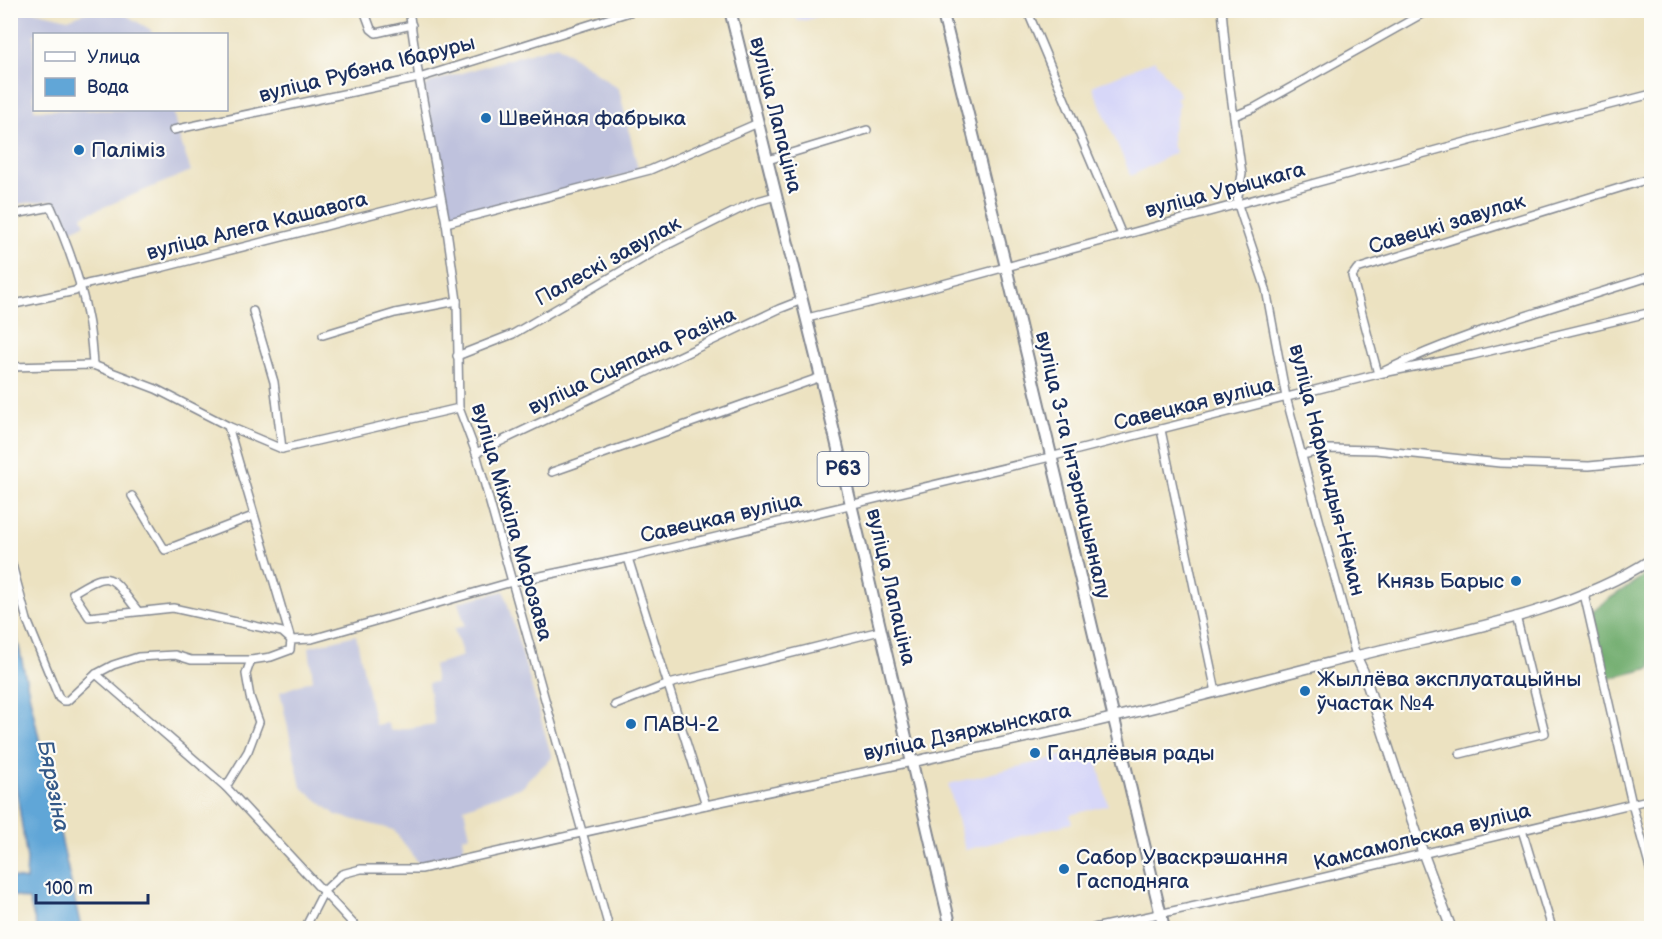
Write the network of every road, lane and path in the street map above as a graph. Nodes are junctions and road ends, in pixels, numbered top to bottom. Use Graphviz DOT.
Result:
graph roads {
  1 [pos="364,10"];
  2 [pos="409,10"];
  3 [pos="636,10"];
  4 [pos="730,10"];
  5 [pos="942,10"];
  6 [pos="1027,10"];
  7 [pos="1221,10"];
  8 [pos="1429,10"];
  9 [pos="411,25"];
  10 [pos="418,78"];
  11 [pos="1652,94"];
  12 [pos="1234,116"];
  13 [pos="758,123"];
  14 [pos="173,130"];
  15 [pos="867,130"];
  16 [pos="768,160"];
  17 [pos="1652,178"];
  18 [pos="776,195"];
  19 [pos="440,197"];
  20 [pos="1237,202"];
  21 [pos="10,215"];
  22 [pos="446,223"];
  23 [pos="1122,235"];
  24 [pos="1006,267"];
  25 [pos="1652,276"];
  26 [pos="81,286"];
  27 [pos="802,300"];
  28 [pos="457,301"];
  29 [pos="10,305"];
  30 [pos="253,311"];
  31 [pos="1652,312"];
  32 [pos="807,318"];
  33 [pos="323,335"];
  34 [pos="457,356"];
  35 [pos="93,365"];
  36 [pos="10,367"];
  37 [pos="1377,374"];
  38 [pos="821,377"];
  39 [pos="1286,397"];
  40 [pos="459,408"];
  41 [pos="228,426"];
  42 [pos="1161,430"];
  43 [pos="282,449"];
  44 [pos="476,453"];
  45 [pos="1302,454"];
  46 [pos="1050,457"];
  47 [pos="1652,460"];
  48 [pos="552,472"];
  49 [pos="132,496"];
  50 [pos="852,504"];
  51 [pos="253,516"];
  52 [pos="10,557"];
  53 [pos="628,558"];
  54 [pos="1652,559"];
  55 [pos="512,582"];
  56 [pos="1584,594"];
  57 [pos="138,611"];
  58 [pos="1516,616"];
  59 [pos="880,631"];
  60 [pos="291,640"];
  61 [pos="1356,656"];
  62 [pos="251,660"];
  63 [pos="96,674"];
  64 [pos="669,684"];
  65 [pos="1216,692"];
  66 [pos="615,705"];
  67 [pos="1114,718"];
  68 [pos="1460,754"];
  69 [pos="912,762"];
  70 [pos="226,787"];
  71 [pos="1652,799"];
  72 [pos="1632,804"];
  73 [pos="706,805"];
  74 [pos="1522,830"];
  75 [pos="583,833"];
  76 [pos="1423,853"];
  77 [pos="1652,876"];
  78 [pos="324,891"];
  79 [pos="1160,913"];
  80 [pos="305,928"];
  81 [pos="357,928"];
  82 [pos="609,928"];
  83 [pos="951,928"];
  84 [pos="1094,928"];
  85 [pos="1164,928"];
  86 [pos="1451,928"];
  87 [pos="1552,928"];
  1 -- 9 [label="street"];
  2 -- 9 [label="street, вуліца Міхаіла Марозава"];
  3 -- 10 [label="street, вуліца Рубэна Ібаруры"];
  4 -- 13 [label="main road, вуліца Лапаціна / Р63"];
  5 -- 24 [label="main road, вуліца 3-га Інтэрнацыяналу"];
  6 -- 23 [label="street"];
  7 -- 12 [label="street, вуліца Нармандыя-Нёман"];
  8 -- 12 [label="street"];
  9 -- 10 [label="street, вуліца Міхаіла Марозава"];
  10 -- 14 [label="street, вуліца Рубэна Ібаруры"];
  10 -- 19 [label="street, вуліца Міхаіла Марозава"];
  11 -- 20 [label="street, вуліца Урыцкага"];
  12 -- 20 [label="street, вуліца Нармандыя-Нёман"];
  13 -- 16 [label="main road, вуліца Лапаціна / Р63"];
  13 -- 22 [label="street"];
  15 -- 16 [label="street"];
  16 -- 18 [label="main road, вуліца Лапаціна / Р63"];
  17 -- 37 [label="street, Савецкі завулак"];
  18 -- 27 [label="main road, вуліца Лапаціна / Р63"];
  18 -- 34 [label="street, Палескі завулак"];
  19 -- 22 [label="street, вуліца Міхаіла Марозава"];
  19 -- 26 [label="street, вуліца Алега Кашавога"];
  20 -- 23 [label="street, вуліца Урыцкага"];
  20 -- 39 [label="street, вуліца Нармандыя-Нёман"];
  21 -- 26 [label="street"];
  22 -- 28 [label="street, вуліца Міхаіла Марозава"];
  23 -- 24 [label="street, вуліца Урыцкага"];
  24 -- 32 [label="street, вуліца Урыцкага"];
  24 -- 46 [label="main road, вуліца 3-га Інтэрнацыяналу"];
  25 -- 37 [label="street"];
  26 -- 29 [label="street, вуліца Алега Кашавога"];
  26 -- 35 [label="street"];
  27 -- 32 [label="main road, вуліца Лапаціна / Р63"];
  27 -- 44 [label="street, вуліца Сцяпана Разіна"];
  28 -- 33 [label="street"];
  28 -- 34 [label="street, вуліца Міхаіла Марозава"];
  30 -- 43 [label="street"];
  31 -- 37 [label="street, Савецкая вуліца"];
  32 -- 38 [label="main road, вуліца Лапаціна / Р63"];
  34 -- 40 [label="street, вуліца Міхаіла Марозава"];
  35 -- 36 [label="street"];
  35 -- 41 [label="street"];
  37 -- 39 [label="street, Савецкая вуліца"];
  38 -- 48 [label="street"];
  38 -- 50 [label="main road, вуліца Лапаціна / Р63"];
  39 -- 42 [label="street, Савецкая вуліца"];
  39 -- 45 [label="street, вуліца Нармандыя-Нёман"];
  40 -- 43 [label="street"];
  40 -- 44 [label="street, вуліца Міхаіла Марозава"];
  41 -- 43 [label="street"];
  41 -- 51 [label="street"];
  42 -- 46 [label="street, Савецкая вуліца"];
  42 -- 65 [label="street"];
  44 -- 55 [label="street, вуліца Міхаіла Марозава"];
  45 -- 47 [label="street"];
  45 -- 61 [label="street, вуліца Нармандыя-Нёман"];
  46 -- 50 [label="street, Савецкая вуліца"];
  46 -- 67 [label="main road, вуліца 3-га Інтэрнацыяналу"];
  49 -- 51 [label="street"];
  50 -- 53 [label="street, Савецкая вуліца"];
  50 -- 59 [label="main road, вуліца Лапаціна / Р63"];
  51 -- 60 [label="street"];
  52 -- 63 [label="street"];
  53 -- 55 [label="street, Савецкая вуліца"];
  53 -- 64 [label="street"];
  54 -- 56 [label="street, вуліца Дзяржынскага"];
  55 -- 60 [label="street, Савецкая вуліца"];
  55 -- 75 [label="street, вуліца Міхаіла Марозава"];
  56 -- 58 [label="street, вуліца Дзяржынскага"];
  56 -- 72 [label="street"];
  57 -- 57 [label="street"];
  57 -- 60 [label="street"];
  58 -- 61 [label="street, вуліца Дзяржынскага"];
  58 -- 68 [label="street"];
  59 -- 64 [label="street"];
  59 -- 69 [label="main road, вуліца Лапаціна / Р63"];
  60 -- 62 [label="street"];
  61 -- 65 [label="street, вуліца Дзяржынскага"];
  61 -- 76 [label="street, вуліца Нармандыя-Нёман"];
  62 -- 63 [label="street"];
  62 -- 70 [label="street"];
  63 -- 70 [label="street"];
  64 -- 66 [label="street"];
  64 -- 73 [label="street"];
  65 -- 67 [label="street, вуліца Дзяржынскага"];
  67 -- 69 [label="street, вуліца Дзяржынскага"];
  67 -- 79 [label="main road, вуліца 3-га Інтэрнацыяналу"];
  69 -- 73 [label="street, вуліца Дзяржынскага"];
  69 -- 83 [label="main road, вуліца Лапаціна / Р63"];
  70 -- 78 [label="street"];
  71 -- 72 [label="street, Камсамольская вуліца"];
  72 -- 74 [label="street, Камсамольская вуліца"];
  72 -- 77 [label="street"];
  73 -- 75 [label="street, вуліца Дзяржынскага"];
  74 -- 76 [label="street, Камсамольская вуліца"];
  74 -- 87 [label="street"];
  75 -- 78 [label="street, вуліца Дзяржынскага"];
  75 -- 82 [label="street, вуліца Міхаіла Марозава"];
  76 -- 79 [label="street, Камсамольская вуліца"];
  76 -- 86 [label="street, вуліца Нармандыя-Нёман"];
  78 -- 80 [label="street, вуліца Дзяржынскага"];
  78 -- 81 [label="street"];
  79 -- 84 [label="street, Камсамольская вуліца"];
  79 -- 85 [label="main road, вуліца 3-га Інтэрнацыяналу"];
}
